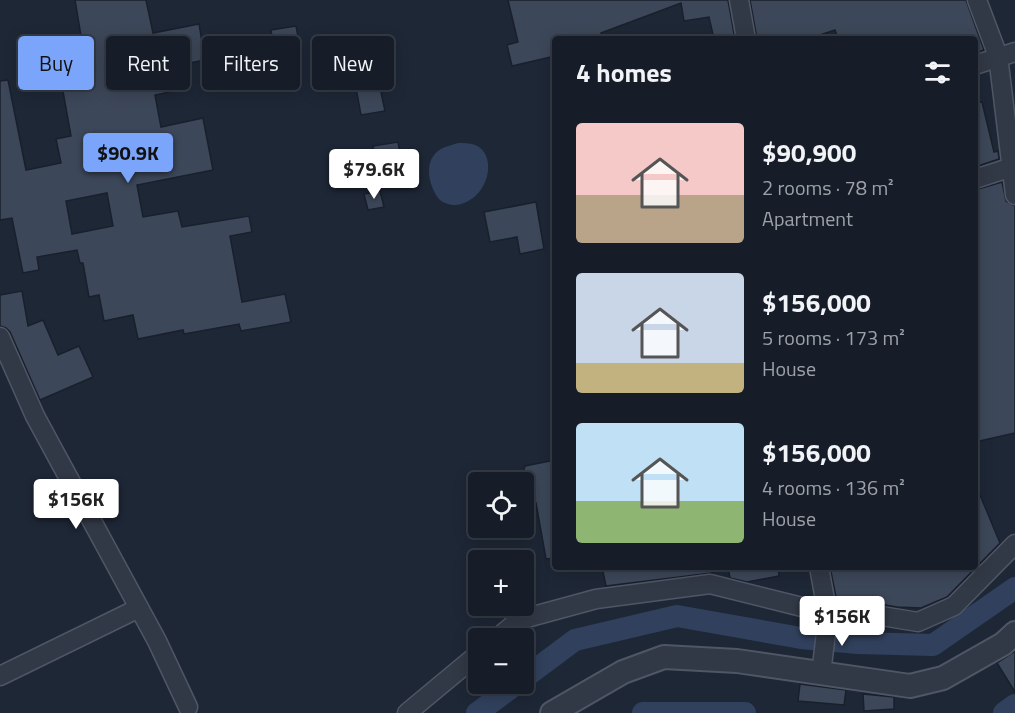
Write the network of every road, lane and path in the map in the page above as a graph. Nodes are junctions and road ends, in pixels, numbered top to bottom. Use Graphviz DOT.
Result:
graph roads {
  1 [pos="740,0"];
  2 [pos="977,0"];
  3 [pos="746,36"];
  4 [pos="1006,54"];
  5 [pos="978,63"];
  6 [pos="1013,166"];
  7 [pos="978,177"];
  8 [pos="1015,195"];
  9 [pos="0,337"];
  10 [pos="1015,544"];
  11 [pos="820,570"];
  12 [pos="139,608"];
  13 [pos="827,612"];
  14 [pos="509,628"];
  15 [pos="1015,633"];
  16 [pos="468,662"];
  17 [pos="821,674"];
  18 [pos="0,676"];
  19 [pos="188,707"];
  20 [pos="407,713"];
  21 [pos="552,713"];
  1 -- 3 [label="street"];
  2 -- 4 [label="street"];
  4 -- 5 [label="street"];
  4 -- 6 [label="street"];
  6 -- 7 [label="street"];
  6 -- 8 [label="street"];
  9 -- 12 [label="street"];
  10 -- 13 [label="street"];
  11 -- 13 [label="street"];
  12 -- 18 [label="street"];
  12 -- 19 [label="street"];
  13 -- 14 [label="street"];
  13 -- 17 [label="street"];
  15 -- 17 [label="street"];
  16 -- 20 [label="street"];
  17 -- 21 [label="street"];
}
